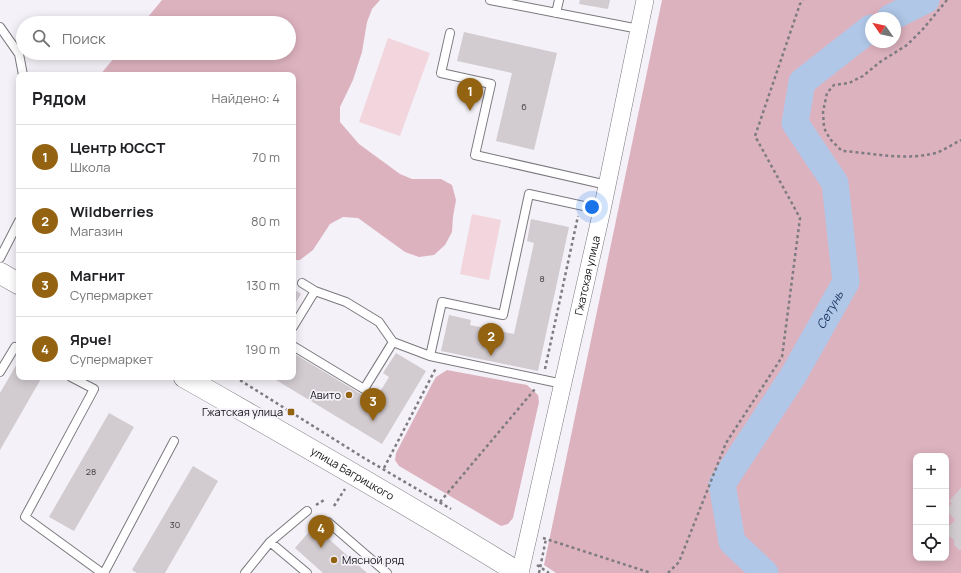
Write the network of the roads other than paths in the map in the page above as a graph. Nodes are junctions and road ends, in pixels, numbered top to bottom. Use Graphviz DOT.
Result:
graph roads {
  1 [pos="490,0"];
  2 [pos="558,0"];
  3 [pos="645,0"];
  4 [pos="556,13"];
  5 [pos="0,27"];
  6 [pos="639,29"];
  7 [pos="450,33"];
  8 [pos="16,50"];
  9 [pos="20,60"];
  10 [pos="22,72"];
  11 [pos="607,185"];
  12 [pos="602,210"];
  13 [pos="16,227"];
  14 [pos="0,258"];
  15 [pos="0,273"];
  16 [pos="16,282"];
  17 [pos="302,283"];
  18 [pos="315,291"];
  19 [pos="296,322"];
  20 [pos="393,342"];
  21 [pos="16,348"];
  22 [pos="296,348"];
  23 [pos="430,356"];
  24 [pos="0,372"];
  25 [pos="77,380"];
  26 [pos="189,380"];
  27 [pos="563,384"];
  28 [pos="174,441"];
  29 [pos="307,511"];
  30 [pos="328,522"];
  31 [pos="270,542"];
  32 [pos="103,573"];
  33 [pos="245,573"];
  34 [pos="307,573"];
  35 [pos="387,573"];
  36 [pos="520,573"];
  1 -- 4 [label="lane"];
  2 -- 4 [label="lane"];
  3 -- 6 [label="street, Гжатская улица"];
  4 -- 6 [label="lane"];
  5 -- 8 [label="lane"];
  6 -- 11 [label="street, Гжатская улица"];
  7 -- 11 [label="lane"];
  9 -- 10 [label="lane"];
  11 -- 12 [label="street, Гжатская улица"];
  12 -- 23 [label="lane"];
  12 -- 27 [label="street, Гжатская улица"];
  13 -- 14 [label="lane"];
  15 -- 16 [label="street"];
  17 -- 18 [label="lane"];
  18 -- 19 [label="lane"];
  18 -- 20 [label="lane"];
  20 -- 22 [label="lane"];
  20 -- 23 [label="lane"];
  21 -- 24 [label="lane"];
  23 -- 27 [label="lane"];
  25 -- 32 [label="lane"];
  26 -- 36 [label="street, улица Багрицкого"];
  27 -- 36 [label="street, Гжатская улица"];
  28 -- 32 [label="lane"];
  29 -- 31 [label="lane"];
  30 -- 35 [label="lane"];
  31 -- 33 [label="lane"];
  31 -- 34 [label="lane"];
}
